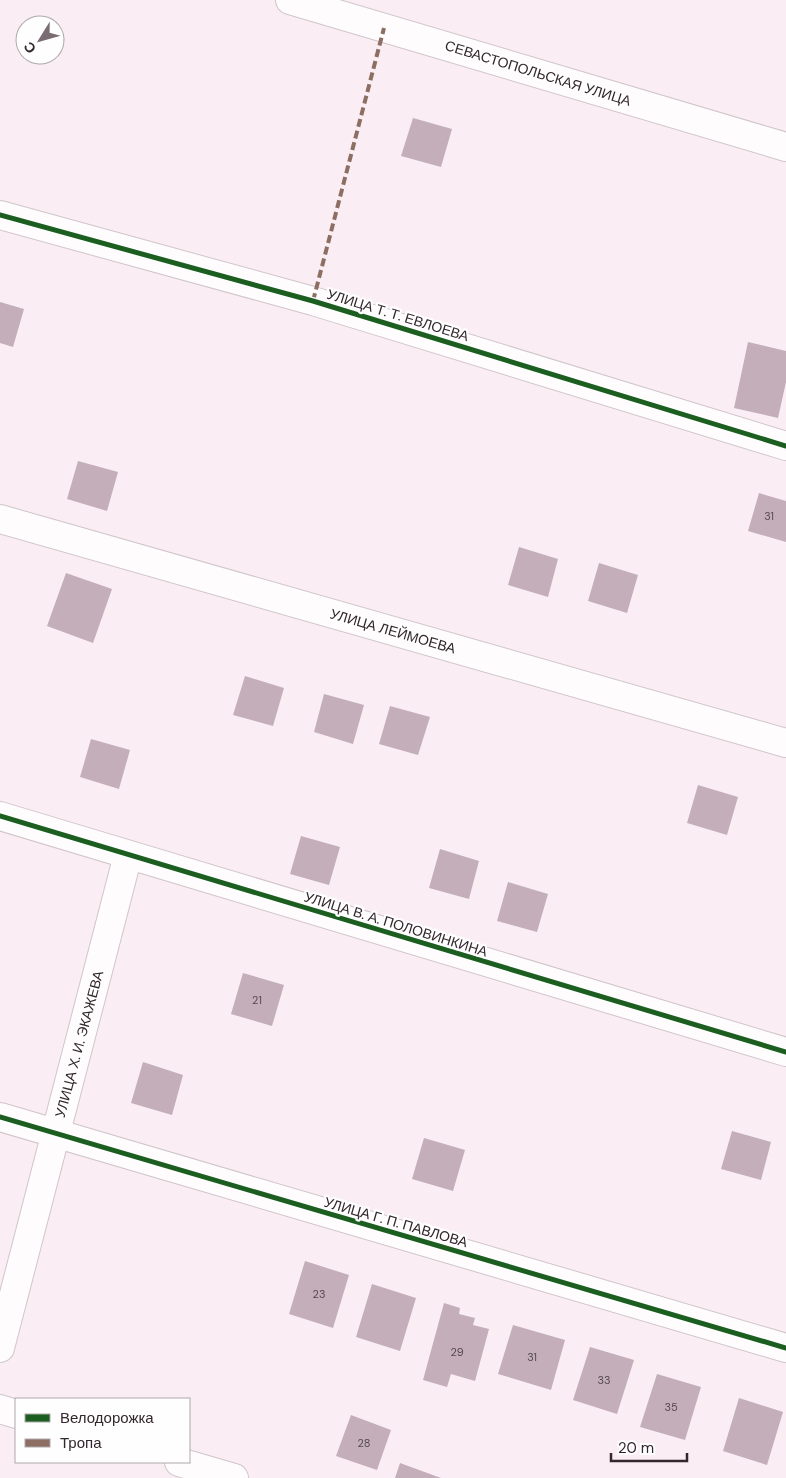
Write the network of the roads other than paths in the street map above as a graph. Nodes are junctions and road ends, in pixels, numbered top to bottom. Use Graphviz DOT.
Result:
graph roads {
  1 [pos="290,0"];
  2 [pos="786,147"];
  3 [pos="0,215"];
  4 [pos="786,446"];
  5 [pos="0,519"];
  6 [pos="786,742"];
  7 [pos="0,816"];
  8 [pos="128,856"];
  9 [pos="786,1052"];
  10 [pos="0,1117"];
  11 [pos="56,1134"];
  12 [pos="0,1348"];
  13 [pos="786,1348"];
  14 [pos="0,1409"];
  15 [pos="15,1414"];
  16 [pos="182,1463"];
  17 [pos="234,1478"];
  1 -- 2 [label="street, СЕВАСТОПОЛЬСКАЯ УЛИЦА"];
  3 -- 4 [label="street, УЛИЦА Т. Т. ЕВЛОЕВА"];
  5 -- 6 [label="street, УЛИЦА ЛЕЙМОЕВА"];
  7 -- 8 [label="street, УЛИЦА В. А. ПОЛОВИНКИНА"];
  8 -- 9 [label="street, УЛИЦА В. А. ПОЛОВИНКИНА"];
  8 -- 11 [label="street, УЛИЦА Х. И. ЭКАЖЕВА"];
  10 -- 11 [label="street, УЛИЦА Г. П. ПАВЛОВА"];
  11 -- 12 [label="street, УЛИЦА Х. И. ЭКАЖЕВА"];
  11 -- 13 [label="street, УЛИЦА Г. П. ПАВЛОВА"];
  14 -- 15 [label="street"];
  16 -- 17 [label="street"];
}
